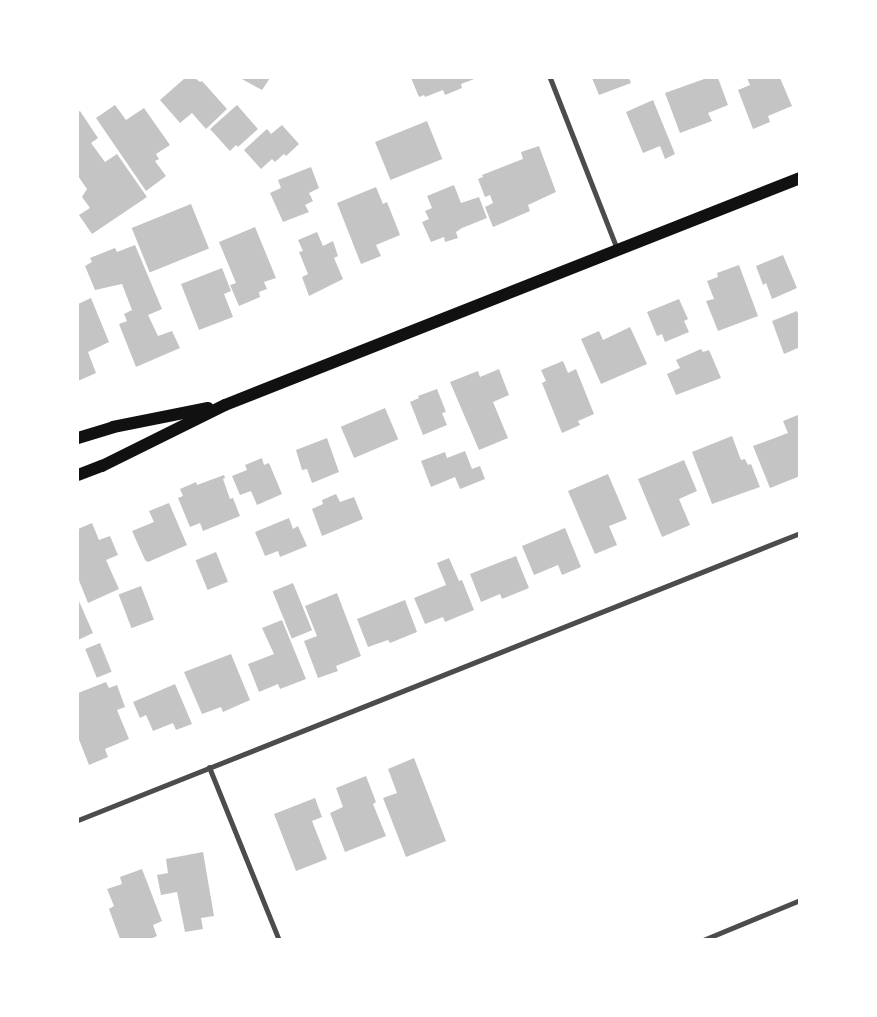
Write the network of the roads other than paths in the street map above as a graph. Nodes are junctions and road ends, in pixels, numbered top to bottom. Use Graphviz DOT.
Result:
graph roads {
  1 [pos="550,78"];
  2 [pos="800,178"];
  3 [pos="618,249"];
  4 [pos="226,405"];
  5 [pos="78,438"];
  6 [pos="78,475"];
  7 [pos="800,533"];
  8 [pos="209,767"];
  9 [pos="78,820"];
  10 [pos="800,900"];
  11 [pos="280,940"];
  12 [pos="703,940"];
  1 -- 3 [label="street"];
  2 -- 3 [label="main road"];
  3 -- 4 [label="main road"];
  4 -- 5 [label="main road"];
  4 -- 6 [label="main road"];
  7 -- 8 [label="street"];
  8 -- 9 [label="street"];
  8 -- 11 [label="street"];
  10 -- 12 [label="street"];
}
